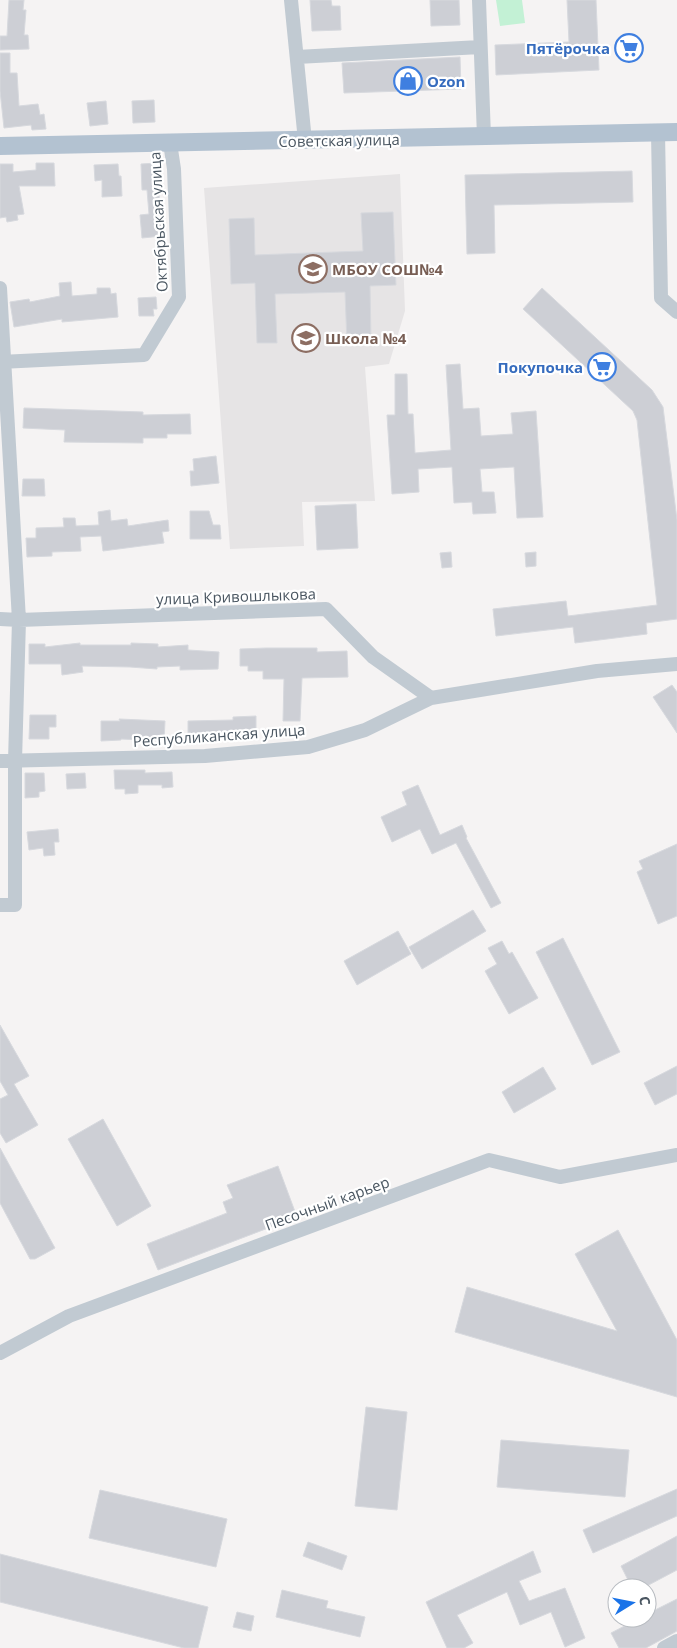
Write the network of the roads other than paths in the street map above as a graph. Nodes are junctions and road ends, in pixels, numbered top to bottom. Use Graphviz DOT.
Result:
graph roads {
  1 [pos="291,0"];
  2 [pos="479,0"];
  3 [pos="480,47"];
  4 [pos="296,57"];
  5 [pos="677,132"];
  6 [pos="658,133"];
  7 [pos="484,137"];
  8 [pos="305,141"];
  9 [pos="170,143"];
  10 [pos="0,146"];
  11 [pos="0,288"];
  12 [pos="677,312"];
  13 [pos="3,362"];
  14 [pos="0,619"];
  15 [pos="19,620"];
  16 [pos="677,664"];
  17 [pos="431,698"];
  18 [pos="0,761"];
  19 [pos="15,761"];
  20 [pos="0,904"];
  21 [pos="677,1155"];
  22 [pos="0,1353"];
  23 [pos="677,1641"];
  24 [pos="664,1648"];
  1 -- 4 [label="street"];
  2 -- 3 [label="street"];
  3 -- 4 [label="street"];
  3 -- 7 [label="street"];
  4 -- 8 [label="street"];
  5 -- 6 [label="main road, Советская улица"];
  6 -- 7 [label="main road, Советская улица"];
  6 -- 12 [label="street"];
  7 -- 8 [label="main road, Советская улица"];
  8 -- 9 [label="main road, Советская улица"];
  9 -- 10 [label="main road, Советская улица"];
  9 -- 13 [label="street, Октябрьская улица"];
  11 -- 13 [label="street"];
  13 -- 15 [label="street"];
  14 -- 15 [label="street, улица Кривошлыкова"];
  15 -- 17 [label="street, улица Кривошлыкова"];
  15 -- 19 [label="street"];
  16 -- 17 [label="street"];
  17 -- 19 [label="street, Республиканская улица"];
  18 -- 19 [label="street, Республиканская улица"];
  19 -- 20 [label="street"];
  21 -- 22 [label="street, Песочный карьер"];
  23 -- 24 [label="street"];
}
